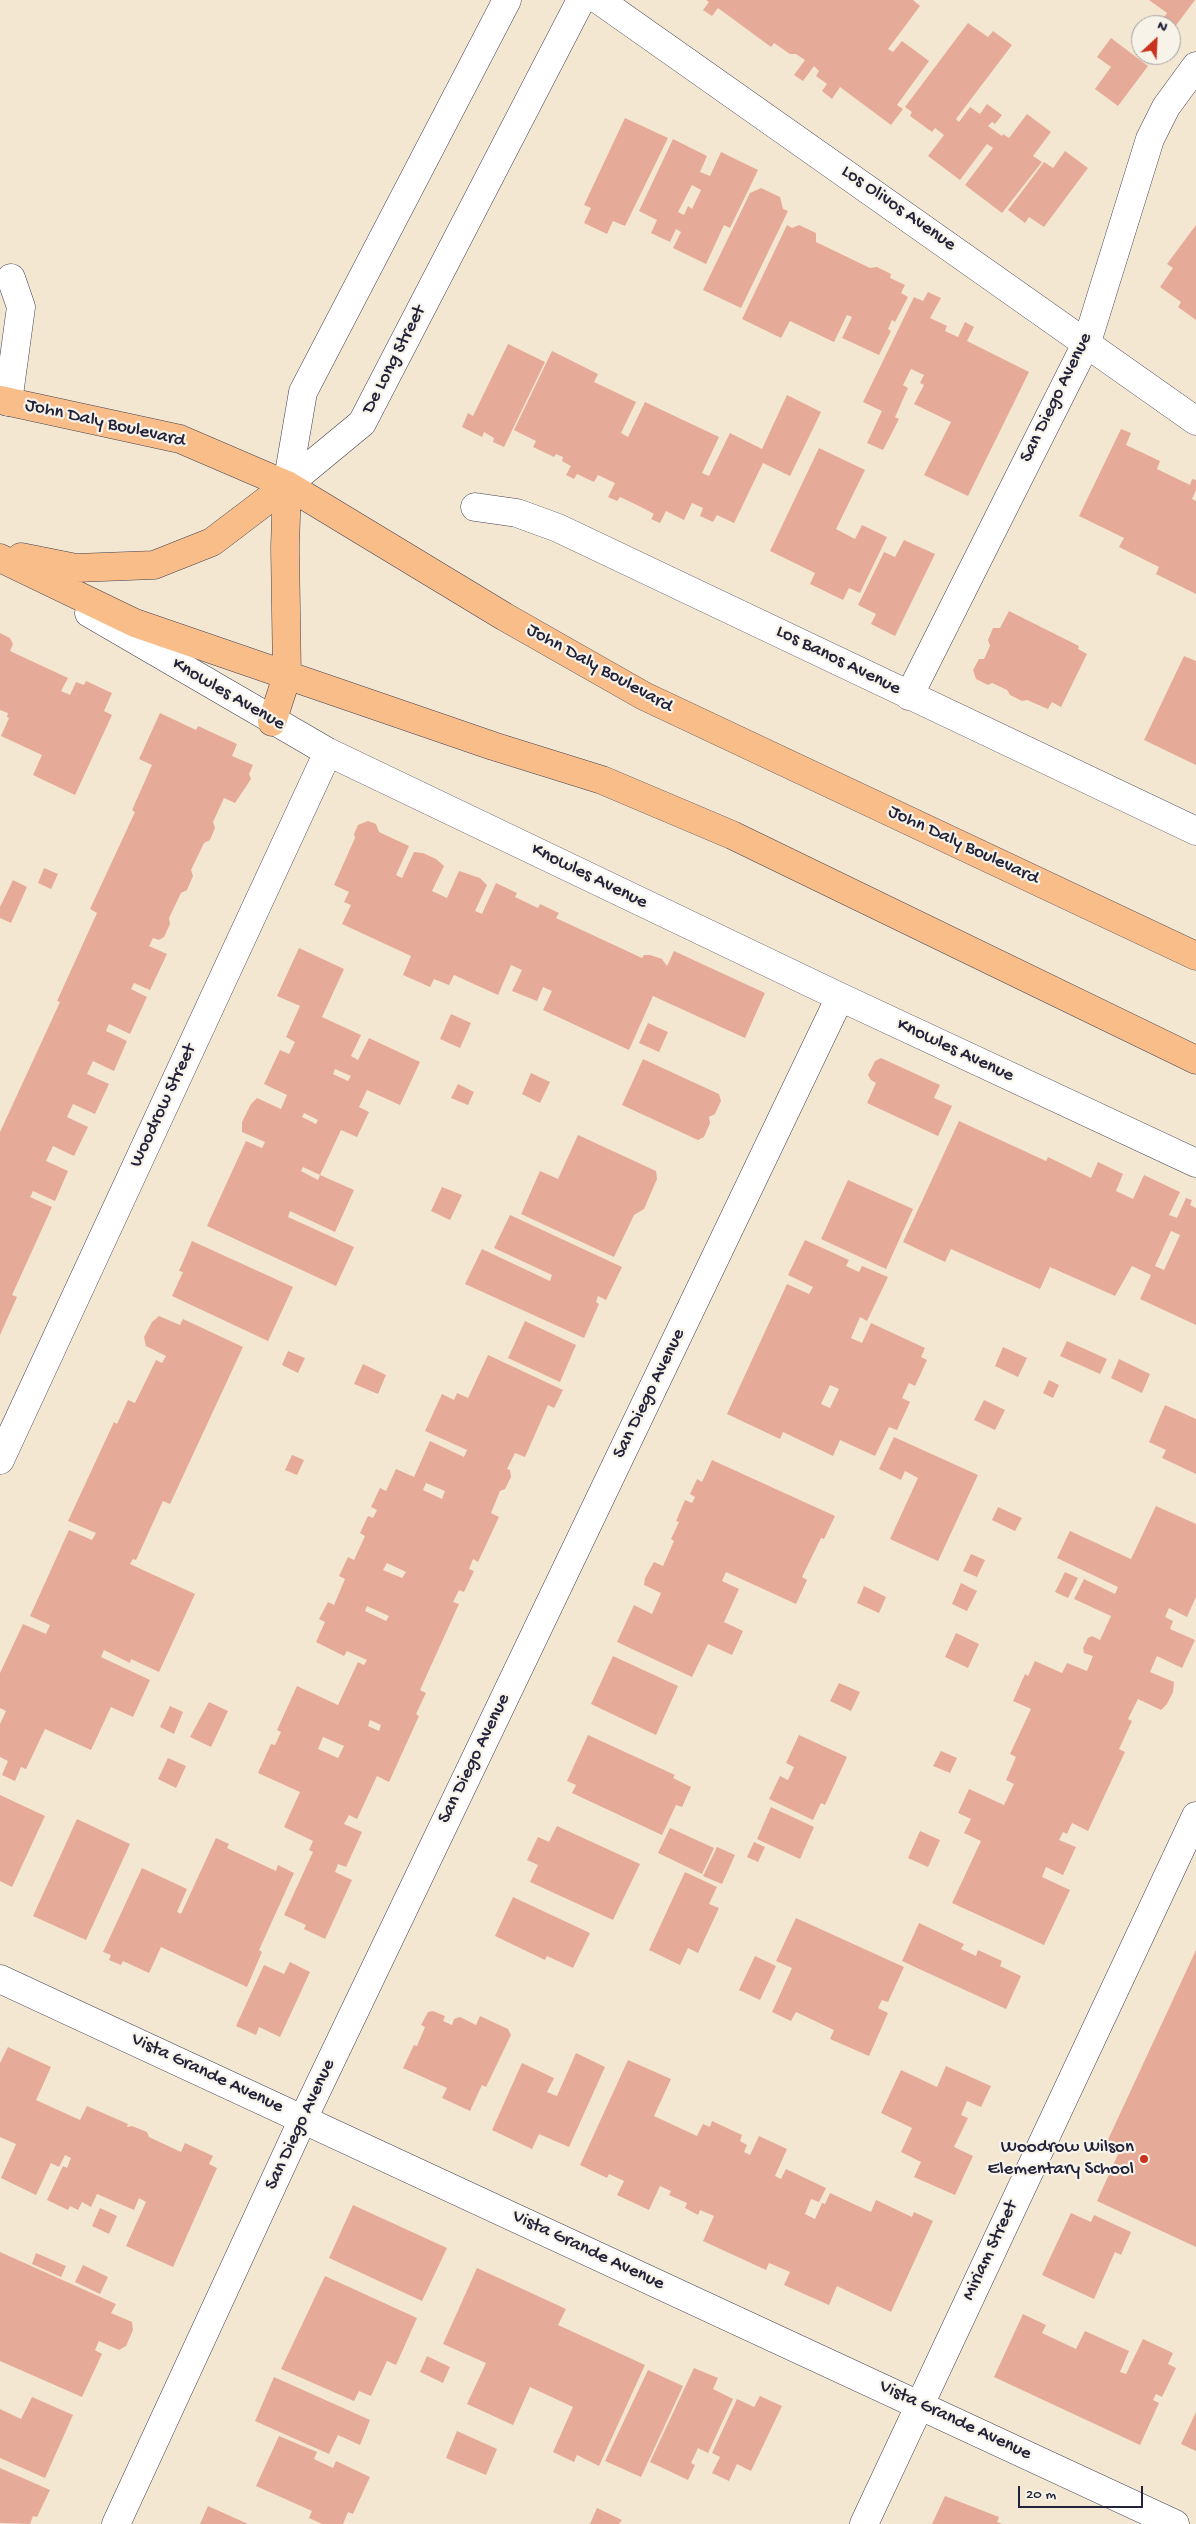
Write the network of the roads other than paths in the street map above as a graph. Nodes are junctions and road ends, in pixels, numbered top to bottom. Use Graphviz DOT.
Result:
graph roads {
  1 [pos="507,0"];
  2 [pos="581,0"];
  3 [pos="599,0"];
  4 [pos="1196,66"];
  5 [pos="11,278"];
  6 [pos="1086,342"];
  7 [pos="4,401"];
  8 [pos="1196,421"];
  9 [pos="288,485"];
  10 [pos="474,507"];
  11 [pos="0,553"];
  12 [pos="0,559"];
  13 [pos="287,676"];
  14 [pos="909,696"];
  15 [pos="272,722"];
  16 [pos="328,752"];
  17 [pos="1196,831"];
  18 [pos="1196,956"];
  19 [pos="840,997"];
  20 [pos="1196,1060"];
  21 [pos="1196,1163"];
  22 [pos="0,1460"];
  23 [pos="1196,1816"];
  24 [pos="0,1979"];
  25 [pos="303,2119"];
  26 [pos="919,2404"];
  27 [pos="116,2524"];
  28 [pos="864,2524"];
  29 [pos="1175,2524"];
  1 -- 9 [label="street"];
  2 -- 9 [label="street, De Long Street"];
  3 -- 6 [label="street, Los Olivos Avenue"];
  4 -- 6 [label="street, San Diego Avenue"];
  5 -- 7 [label="street"];
  6 -- 8 [label="street, Los Olivos Avenue"];
  6 -- 14 [label="street, San Diego Avenue"];
  7 -- 9 [label="main road, John Daly Boulevard"];
  9 -- 11 [label="main road"];
  9 -- 13 [label="main road"];
  9 -- 18 [label="main road, John Daly Boulevard"];
  10 -- 14 [label="street, Los Banos Avenue"];
  12 -- 13 [label="main road"];
  12 -- 15 [label="street, Knowles Avenue"];
  13 -- 15 [label="main road"];
  13 -- 20 [label="main road"];
  14 -- 17 [label="street, Los Banos Avenue"];
  15 -- 16 [label="street, Knowles Avenue"];
  16 -- 19 [label="street, Knowles Avenue"];
  16 -- 22 [label="street, Woodrow Street"];
  19 -- 21 [label="street, Knowles Avenue"];
  19 -- 25 [label="street, San Diego Avenue"];
  23 -- 26 [label="street, Miriam Street"];
  24 -- 25 [label="street, Vista Grande Avenue"];
  25 -- 26 [label="street, Vista Grande Avenue"];
  25 -- 27 [label="street, San Diego Avenue"];
  26 -- 28 [label="street, Miriam Street"];
  26 -- 29 [label="street, Vista Grande Avenue"];
}
